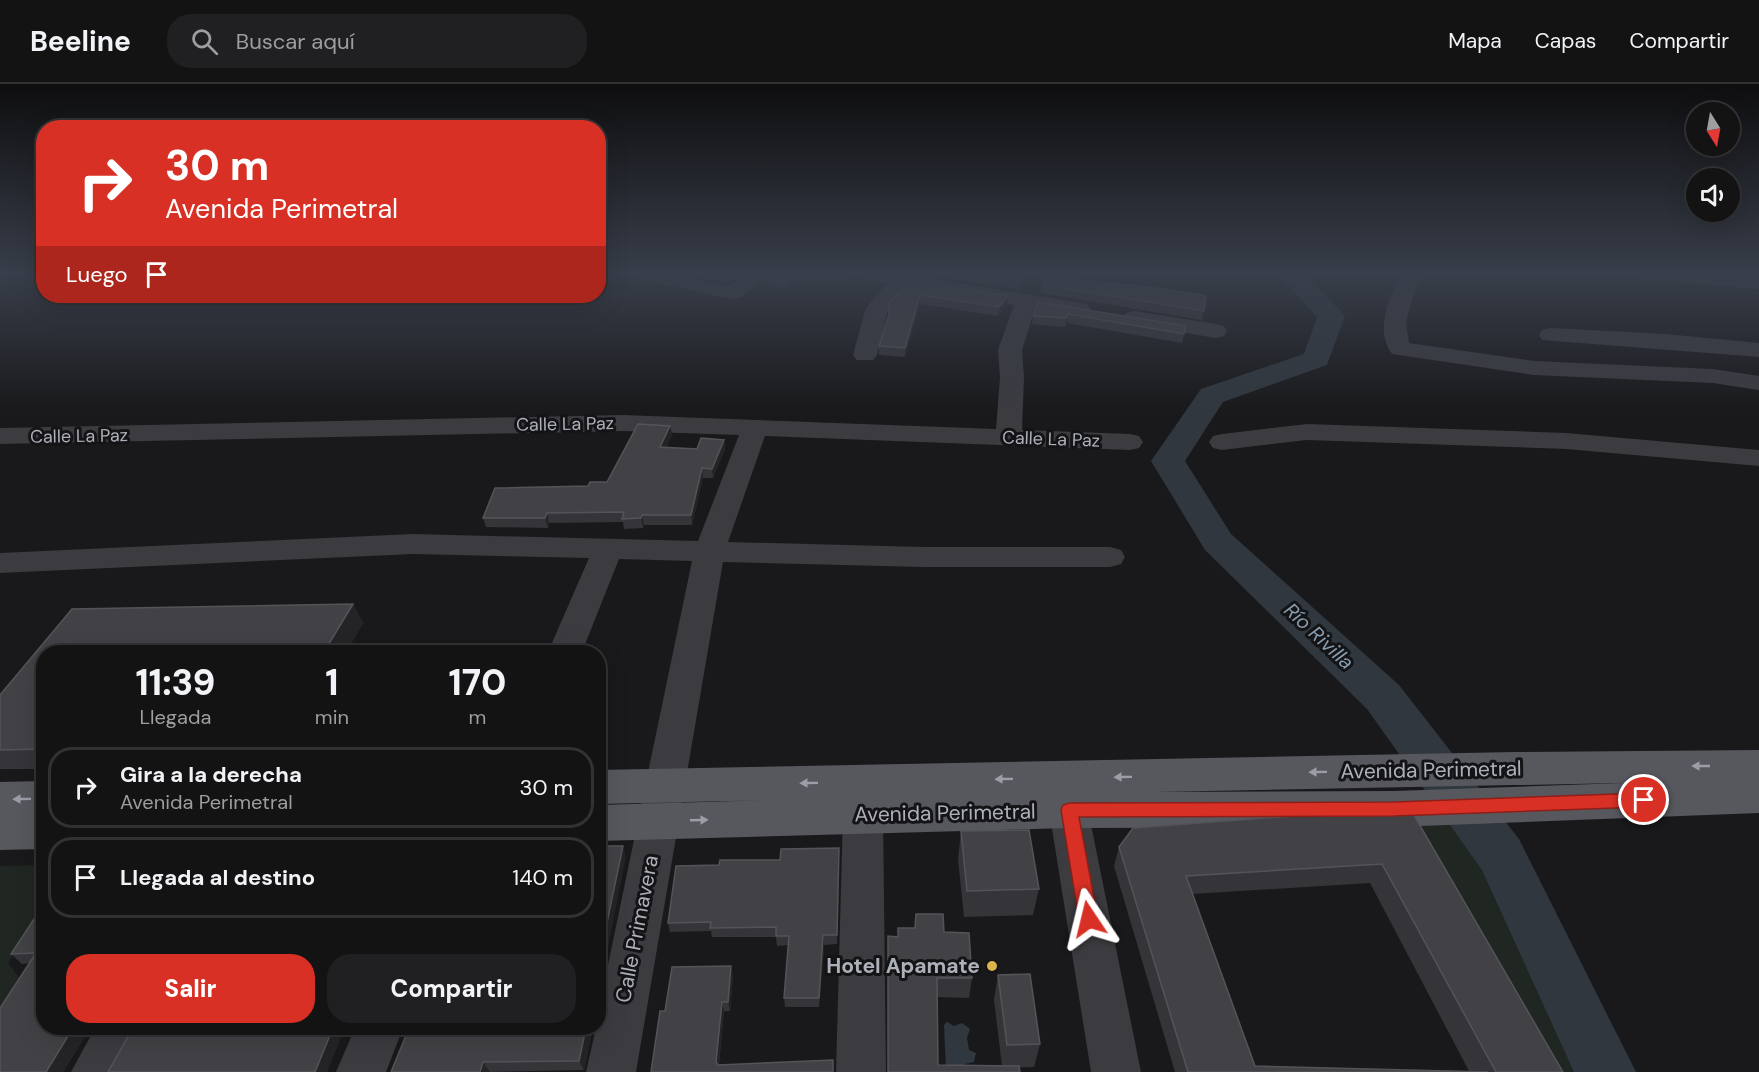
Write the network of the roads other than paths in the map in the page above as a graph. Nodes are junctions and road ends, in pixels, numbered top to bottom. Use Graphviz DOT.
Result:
graph roads {
  1 [pos="874,320"];
  2 [pos="1020,320"];
  3 [pos="1147,320"];
  4 [pos="1395,320"];
  5 [pos="1216,331"];
  6 [pos="1550,335"];
  7 [pos="1759,350"];
  8 [pos="865,355"];
  9 [pos="1759,384"];
  10 [pos="755,428"];
  11 [pos="0,436"];
  12 [pos="1009,438"];
  13 [pos="1130,442"];
  14 [pos="1222,442"];
  15 [pos="1759,458"];
  16 [pos="608,549"];
  17 [pos="709,552"];
  18 [pos="1110,557"];
  19 [pos="4,567"];
  20 [pos="569,645"];
  21 [pos="1759,766"];
  22 [pos="1522,786"];
  23 [pos="606,789"];
  24 [pos="1066,794"];
  25 [pos="1759,795"];
  26 [pos="36,798"];
  27 [pos="0,799"];
  28 [pos="661,804"];
  29 [pos="863,814"];
  30 [pos="606,821"];
  31 [pos="36,831"];
  32 [pos="0,832"];
  33 [pos="118,1035"];
  34 [pos="376,1035"];
  35 [pos="96,1072"];
  36 [pos="360,1072"];
  37 [pos="611,1072"];
  38 [pos="861,1072"];
  39 [pos="1116,1072"];
  1 -- 8 [label="street"];
  2 -- 12 [label="street"];
  3 -- 5 [label="street"];
  4 -- 9 [label="street"];
  6 -- 7 [label="street"];
  10 -- 11 [label="street, Calle La Paz"];
  10 -- 12 [label="street, Calle La Paz"];
  10 -- 17 [label="street, Calle Primavera"];
  12 -- 13 [label="street, Calle La Paz"];
  14 -- 15 [label="street"];
  16 -- 17 [label="street"];
  16 -- 19 [label="street"];
  16 -- 20 [label="street"];
  17 -- 18 [label="street"];
  17 -- 28 [label="street, Calle Primavera"];
  21 -- 22 [label="main road, Avenida Perimetral, one-way"];
  22 -- 24 [label="main road, Avenida Perimetral, one-way"];
  22 -- 24 [label="main road, Avenida Perimetral"];
  22 -- 25 [label="main road, Avenida Perimetral"];
  23 -- 28 [label="main road, Avenida Perimetral"];
  24 -- 28 [label="main road, Avenida Perimetral, one-way"];
  24 -- 29 [label="main road, Avenida Perimetral"];
  24 -- 39 [label="street"];
  26 -- 27 [label="main road, one-way"];
  28 -- 29 [label="main road, Avenida Perimetral, one-way"];
  28 -- 30 [label="main road, Avenida Perimetral"];
  28 -- 37 [label="street, Calle Primavera"];
  29 -- 38 [label="street"];
  31 -- 32 [label="main road"];
  33 -- 35 [label="street"];
  34 -- 36 [label="street"];
}
